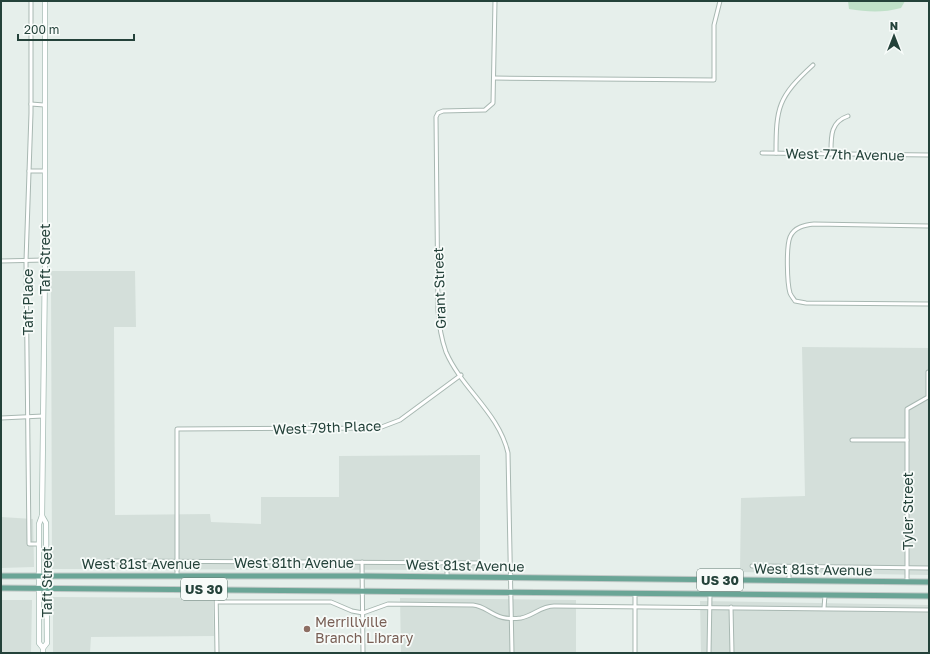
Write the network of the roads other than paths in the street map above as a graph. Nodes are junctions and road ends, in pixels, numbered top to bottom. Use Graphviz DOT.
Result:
graph roads {
  1 [pos="31,1"];
  2 [pos="44,1"];
  3 [pos="495,1"];
  4 [pos="720,1"];
  5 [pos="813,65"];
  6 [pos="494,78"];
  7 [pos="31,104"];
  8 [pos="44,104"];
  9 [pos="848,116"];
  10 [pos="762,153"];
  11 [pos="776,153"];
  12 [pos="831,154"];
  13 [pos="929,155"];
  14 [pos="29,171"];
  15 [pos="44,171"];
  16 [pos="929,226"];
  17 [pos="45,260"];
  18 [pos="1,261"];
  19 [pos="26,261"];
  20 [pos="929,304"];
  21 [pos="928,372"];
  22 [pos="461,375"];
  23 [pos="43,416"];
  24 [pos="28,417"];
  25 [pos="1,418"];
  26 [pos="852,440"];
  27 [pos="907,440"];
  28 [pos="42,516"];
  29 [pos="39,544"];
  30 [pos="108,561"];
  31 [pos="177,562"];
  32 [pos="362,562"];
  33 [pos="447,563"];
  34 [pos="480,563"];
  35 [pos="752,566"];
  36 [pos="789,567"];
  37 [pos="907,568"];
  38 [pos="929,568"];
  39 [pos="39,575"];
  40 [pos="46,575"];
  41 [pos="177,575"];
  42 [pos="1,576"];
  43 [pos="362,576"];
  44 [pos="447,577"];
  45 [pos="510,578"];
  46 [pos="789,580"];
  47 [pos="907,582"];
  48 [pos="929,582"];
  49 [pos="1,588"];
  50 [pos="39,588"];
  51 [pos="46,588"];
  52 [pos="216,589"];
  53 [pos="362,591"];
  54 [pos="511,592"];
  55 [pos="635,593"];
  56 [pos="710,594"];
  57 [pos="825,595"];
  58 [pos="929,596"];
  59 [pos="217,602"];
  60 [pos="634,606"];
  61 [pos="710,607"];
  62 [pos="731,607"];
  63 [pos="824,608"];
  64 [pos="929,610"];
  65 [pos="362,613"];
  66 [pos="512,618"];
  67 [pos="43,651"];
  68 [pos="217,653"];
  69 [pos="363,653"];
  70 [pos="512,653"];
  71 [pos="635,653"];
  72 [pos="709,653"];
  73 [pos="732,653"];
  1 -- 7 [label="street, Taft Place"];
  2 -- 8 [label="main road, Taft Street"];
  3 -- 6 [label="street, Grant Street"];
  4 -- 6 [label="street"];
  5 -- 11 [label="street"];
  6 -- 22 [label="street, Grant Street"];
  7 -- 8 [label="street"];
  7 -- 14 [label="street, Taft Place"];
  8 -- 15 [label="main road, Taft Street"];
  9 -- 12 [label="street"];
  10 -- 11 [label="street, West 77th Avenue"];
  11 -- 12 [label="street, West 77th Avenue"];
  12 -- 13 [label="street, West 77th Avenue"];
  14 -- 15 [label="street"];
  14 -- 19 [label="street, Taft Place"];
  15 -- 17 [label="main road, Taft Street"];
  16 -- 20 [label="street"];
  17 -- 19 [label="street"];
  17 -- 23 [label="main road, Taft Street"];
  18 -- 19 [label="street"];
  19 -- 24 [label="street, Taft Place"];
  21 -- 27 [label="street, Tyler Street"];
  22 -- 31 [label="street, West 79th Place"];
  22 -- 45 [label="street, Grant Street"];
  23 -- 24 [label="street"];
  23 -- 28 [label="main road, Taft Street"];
  24 -- 25 [label="street"];
  24 -- 29 [label="street, Taft Place"];
  26 -- 27 [label="street"];
  27 -- 37 [label="street, Tyler Street"];
  28 -- 29 [label="main road, Taft Street"];
  28 -- 40 [label="main road, Taft Street"];
  29 -- 39 [label="main road, Taft Street"];
  30 -- 31 [label="street, West 81th Avenue"];
  31 -- 32 [label="street, West 81th Avenue"];
  31 -- 41 [label="street"];
  32 -- 33 [label="street, West 81th Avenue"];
  32 -- 43 [label="street"];
  33 -- 34 [label="street, West 81th Avenue"];
  33 -- 44 [label="street"];
  35 -- 36 [label="street"];
  36 -- 37 [label="street"];
  36 -- 46 [label="street"];
  37 -- 38 [label="street"];
  37 -- 47 [label="street, Tyler Street"];
  39 -- 40 [label="main road, West 81st Avenue / US 30"];
  39 -- 42 [label="main road, West 81st Avenue / US 30"];
  39 -- 50 [label="main road, Taft Street"];
  40 -- 41 [label="main road, West 81st Avenue / US 30"];
  40 -- 51 [label="main road, Taft Street"];
  41 -- 43 [label="main road, West 81st Avenue / US 30"];
  43 -- 44 [label="main road, West 81st Avenue / US 30"];
  43 -- 53 [label="street"];
  44 -- 45 [label="main road, West 81st Avenue / US 30"];
  45 -- 46 [label="main road, West 81st Avenue / US 30"];
  45 -- 54 [label="street, Grant Street"];
  46 -- 47 [label="main road, West 81st Avenue / US 30"];
  47 -- 48 [label="main road, West 81st Avenue / US 30"];
  49 -- 50 [label="main road, West 81st Avenue / US 30"];
  50 -- 51 [label="main road, West 81st Avenue / US 30"];
  50 -- 67 [label="main road, Taft Street"];
  51 -- 52 [label="main road, West 81st Avenue / US 30"];
  51 -- 67 [label="main road, Taft Street"];
  52 -- 53 [label="main road, West 81st Avenue / US 30"];
  52 -- 59 [label="street"];
  53 -- 54 [label="main road, West 81st Avenue / US 30"];
  53 -- 65 [label="street"];
  54 -- 55 [label="main road, West 81st Avenue / US 30"];
  54 -- 66 [label="street, Grant Street"];
  55 -- 56 [label="main road, West 81st Avenue / US 30"];
  55 -- 60 [label="street"];
  56 -- 57 [label="main road, West 81st Avenue / US 30"];
  56 -- 61 [label="street"];
  57 -- 58 [label="main road, West 81st Avenue / US 30"];
  57 -- 63 [label="street"];
  59 -- 65 [label="street"];
  59 -- 68 [label="street"];
  60 -- 61 [label="street"];
  60 -- 66 [label="street"];
  60 -- 71 [label="street"];
  61 -- 62 [label="street"];
  61 -- 72 [label="street"];
  62 -- 63 [label="street"];
  62 -- 73 [label="street"];
  63 -- 64 [label="street"];
  65 -- 66 [label="street"];
  65 -- 69 [label="street"];
  66 -- 70 [label="street, Grant Street"];
}
